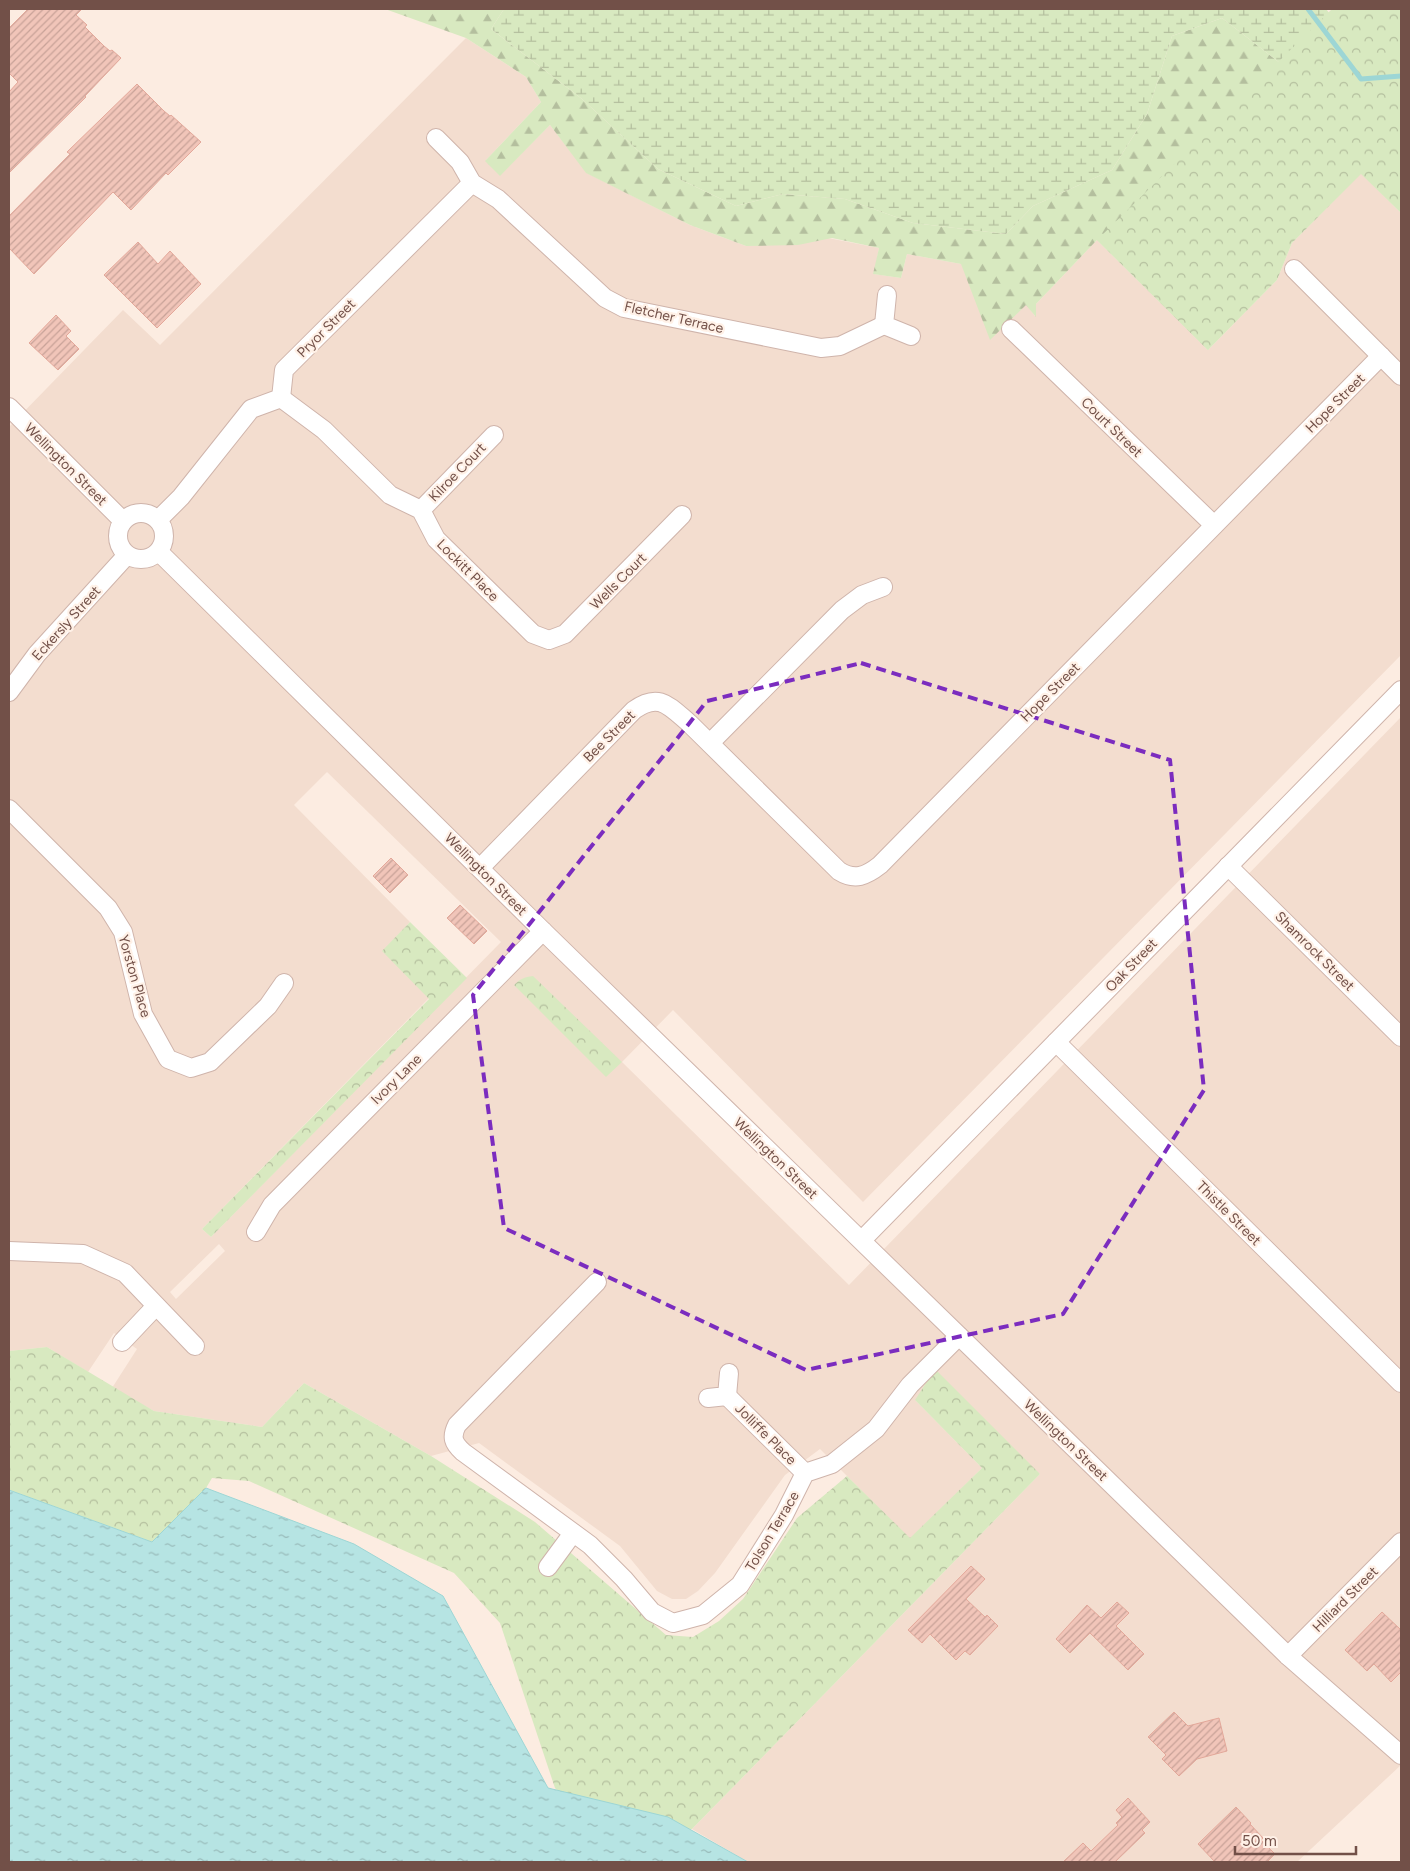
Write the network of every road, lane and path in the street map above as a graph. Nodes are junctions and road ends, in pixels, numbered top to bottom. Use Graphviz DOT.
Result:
graph roads {
  1 [pos="436,138"];
  2 [pos="472,183"];
  3 [pos="1294,269"];
  4 [pos="887,295"];
  5 [pos="884,325"];
  6 [pos="1010,329"];
  7 [pos="911,336"];
  8 [pos="1381,356"];
  9 [pos="1401,376"];
  10 [pos="280,398"];
  11 [pos="9,407"];
  12 [pos="494,435"];
  13 [pos="421,510"];
  14 [pos="682,515"];
  15 [pos="158,520"];
  16 [pos="123,521"];
  17 [pos="1214,526"];
  18 [pos="159,552"];
  19 [pos="127,555"];
  20 [pos="882,588"];
  21 [pos="549,640"];
  22 [pos="9,692"];
  23 [pos="1400,694"];
  24 [pos="710,743"];
  25 [pos="9,810"];
  26 [pos="1228,866"];
  27 [pos="480,868"];
  28 [pos="543,931"];
  29 [pos="284,983"];
  30 [pos="1401,1037"];
  31 [pos="1056,1042"];
  32 [pos="256,1232"];
  33 [pos="862,1240"];
  34 [pos="9,1251"];
  35 [pos="597,1282"];
  36 [pos="156,1306"];
  37 [pos="958,1336"];
  38 [pos="122,1342"];
  39 [pos="195,1346"];
  40 [pos="729,1373"];
  41 [pos="1401,1383"];
  42 [pos="727,1396"];
  43 [pos="708,1398"];
  44 [pos="805,1473"];
  45 [pos="573,1533"];
  46 [pos="1401,1542"];
  47 [pos="548,1567"];
  48 [pos="1288,1656"];
  49 [pos="1401,1755"];
  1 -- 2 [label="street"];
  2 -- 5 [label="street, Fletcher Terrace"];
  2 -- 10 [label="street, Pryor Street"];
  3 -- 8 [label="street"];
  4 -- 5 [label="street"];
  5 -- 7 [label="street"];
  6 -- 17 [label="street, Court Street"];
  8 -- 9 [label="street"];
  8 -- 17 [label="street, Hope Street"];
  10 -- 13 [label="street"];
  10 -- 15 [label="street"];
  11 -- 16 [label="street, Wellington Street"];
  12 -- 13 [label="street, Kilroe Court"];
  13 -- 21 [label="street, Lockitt Place"];
  14 -- 21 [label="street, Wells Court"];
  15 -- 16 [label="street"];
  15 -- 18 [label="street"];
  16 -- 19 [label="street"];
  17 -- 24 [label="street, Hope Street"];
  18 -- 19 [label="street"];
  18 -- 27 [label="street, Wellington Street"];
  19 -- 22 [label="street, Eckersly Street"];
  20 -- 24 [label="street"];
  23 -- 26 [label="street, Oak Street"];
  24 -- 27 [label="street, Bee Street"];
  25 -- 29 [label="street, Yorston Place"];
  26 -- 30 [label="street, Shamrock Street"];
  26 -- 31 [label="street, Oak Street"];
  27 -- 28 [label="street, Wellington Street"];
  28 -- 32 [label="street, Ivory Lane"];
  28 -- 33 [label="street, Wellington Street"];
  31 -- 33 [label="street, Oak Street"];
  31 -- 41 [label="street, Thistle Street"];
  33 -- 37 [label="street, Wellington Street"];
  34 -- 36 [label="street"];
  35 -- 45 [label="street, Tolson Terrace"];
  36 -- 38 [label="street"];
  36 -- 39 [label="street"];
  37 -- 44 [label="street"];
  37 -- 48 [label="street, Wellington Street"];
  40 -- 42 [label="street, Jolliffe Place"];
  42 -- 43 [label="street, Jolliffe Place"];
  42 -- 44 [label="street, Jolliffe Place"];
  44 -- 45 [label="street, Tolson Terrace"];
  45 -- 47 [label="street"];
  46 -- 48 [label="street, Hilliard Street"];
  48 -- 49 [label="street, Wellington Street"];
}
